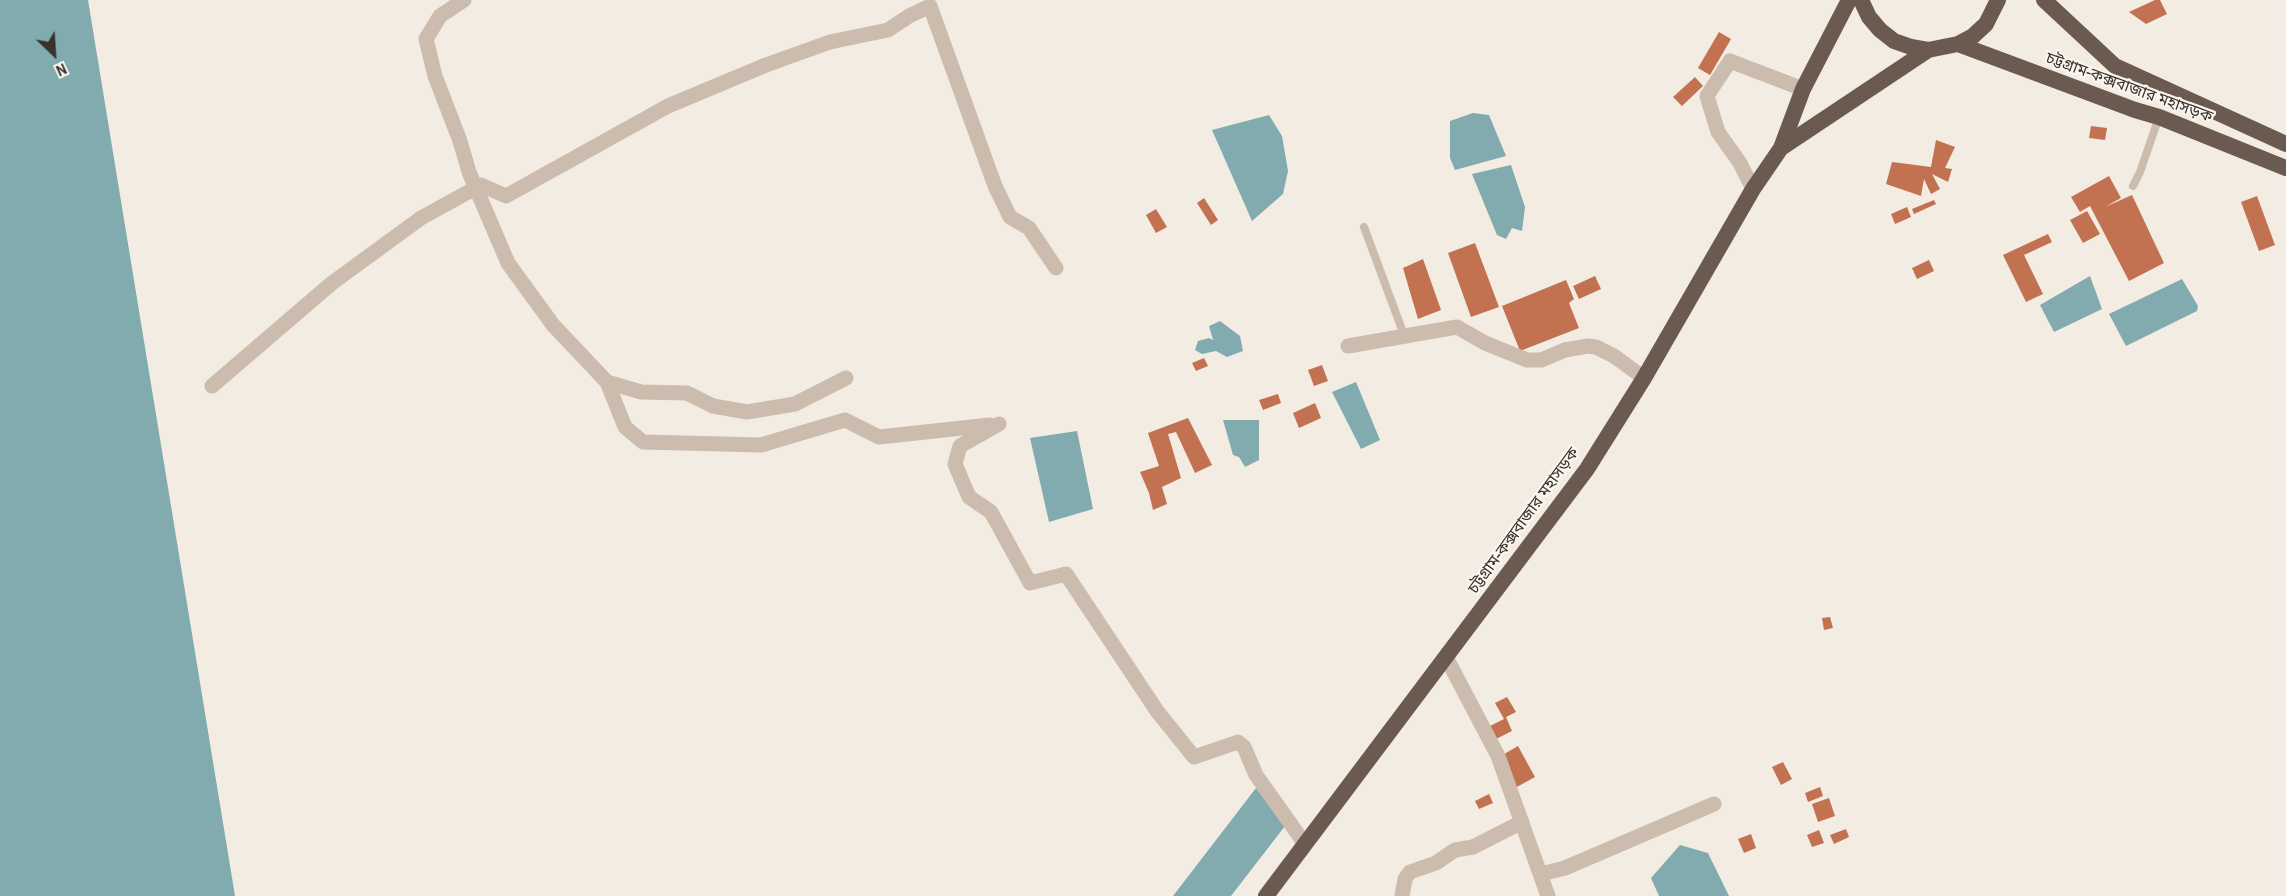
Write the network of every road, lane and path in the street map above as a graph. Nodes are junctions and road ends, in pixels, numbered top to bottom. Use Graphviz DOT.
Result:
graph roads {
  1 [pos="464,0"];
  2 [pos="1849,0"];
  3 [pos="1861,0"];
  4 [pos="1998,0"];
  5 [pos="2044,0"];
  6 [pos="1958,44"];
  7 [pos="1928,50"];
  8 [pos="1803,89"];
  9 [pos="2159,117"];
  10 [pos="2286,144"];
  11 [pos="1781,148"];
  12 [pos="2286,168"];
  13 [pos="2133,186"];
  14 [pos="475,189"];
  15 [pos="1753,189"];
  16 [pos="1364,227"];
  17 [pos="1056,268"];
  18 [pos="1404,335"];
  19 [pos="1348,346"];
  20 [pos="846,378"];
  21 [pos="1644,378"];
  22 [pos="607,382"];
  23 [pos="212,386"];
  24 [pos="1446,657"];
  25 [pos="1714,804"];
  26 [pos="1522,822"];
  27 [pos="1305,844"];
  28 [pos="1541,874"];
  29 [pos="1266,896"];
  30 [pos="1402,896"];
  31 [pos="1548,896"];
  1 -- 14 [label="street"];
  2 -- 8 [label="highway, চট্টগ্রাম-কক্সবাজার মহাসড়ক"];
  3 -- 7 [label="highway"];
  4 -- 6 [label="highway"];
  5 -- 10 [label="highway, চট্টগ্রাম-কক্সবাজার মহাসড়ক"];
  6 -- 7 [label="highway"];
  6 -- 9 [label="highway, চট্টগ্রাম-কক্সবাজার মহাসড়ক"];
  7 -- 11 [label="highway, চট্টগ্রাম-কক্সবাজার মহাসড়ক"];
  8 -- 11 [label="highway, চট্টগ্রাম-কক্সবাজার মহাসড়ক"];
  8 -- 15 [label="street"];
  9 -- 12 [label="highway, চট্টগ্রাম-কক্সবাজার মহাসড়ক"];
  9 -- 13 [label="lane"];
  11 -- 15 [label="highway, চট্টগ্রাম-কক্সবাজার মহাসড়ক"];
  14 -- 17 [label="street"];
  14 -- 22 [label="street"];
  14 -- 23 [label="street"];
  15 -- 21 [label="highway, চট্টগ্রাম-কক্সবাজার মহাসড়ক"];
  16 -- 18 [label="lane"];
  18 -- 19 [label="street"];
  18 -- 21 [label="street"];
  20 -- 22 [label="street"];
  21 -- 24 [label="highway, চট্টগ্রাম-কক্সবাজার মহাসড়ক"];
  22 -- 27 [label="street"];
  24 -- 26 [label="street"];
  24 -- 27 [label="highway, চট্টগ্রাম-কক্সবাজার মহাসড়ক"];
  25 -- 28 [label="street"];
  26 -- 28 [label="street"];
  26 -- 30 [label="street"];
  27 -- 29 [label="highway, চট্টগ্রাম-কক্সবাজার মহাসড়ক"];
  28 -- 31 [label="street"];
}
